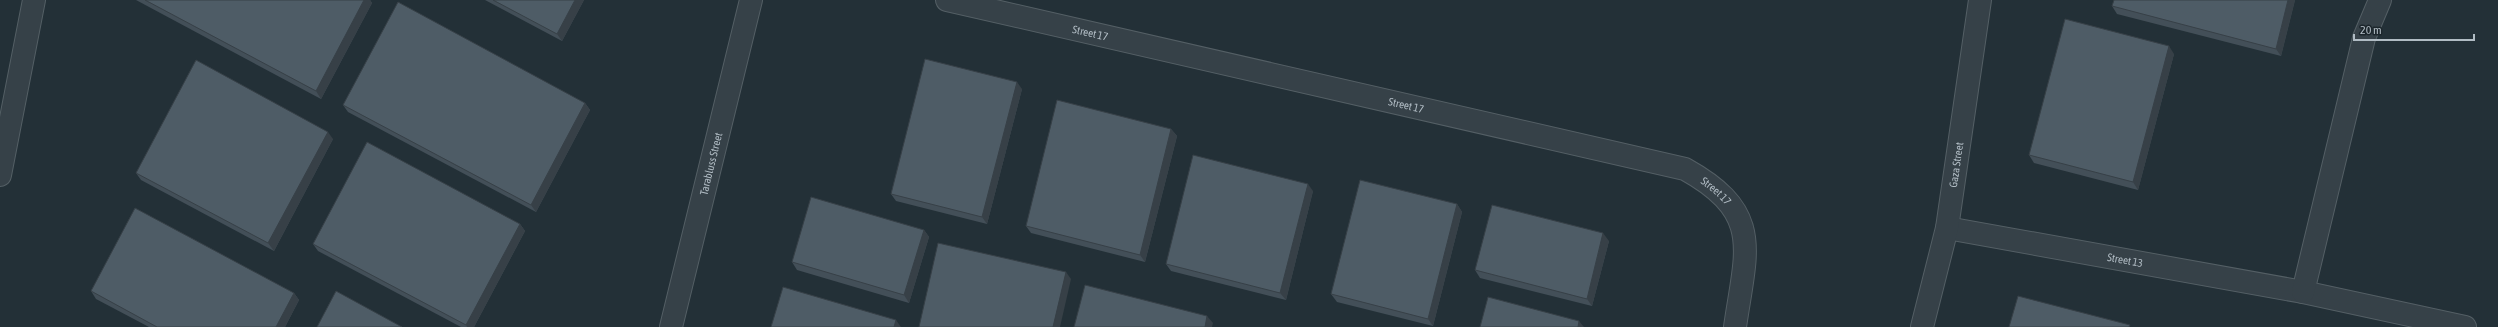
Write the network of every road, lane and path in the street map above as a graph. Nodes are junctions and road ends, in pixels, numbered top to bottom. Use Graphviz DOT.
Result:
graph roads {
  1 [pos="34,0"];
  2 [pos="751,0"];
  3 [pos="947,0"];
  4 [pos="1980,0"];
  5 [pos="2380,0"];
  6 [pos="0,175"];
  7 [pos="1947,228"];
  8 [pos="2303,292"];
  9 [pos="671,327"];
  10 [pos="1735,327"];
  11 [pos="1922,327"];
  12 [pos="2464,327"];
  1 -- 6 [label="street"];
  2 -- 9 [label="street, Tarabluss Street"];
  3 -- 10 [label="street, Street 17"];
  4 -- 7 [label="street, Gaza Street"];
  5 -- 8 [label="street"];
  7 -- 8 [label="street, Street 13"];
  7 -- 11 [label="street, Gaza Street"];
  8 -- 12 [label="street, Street 13"];
}
